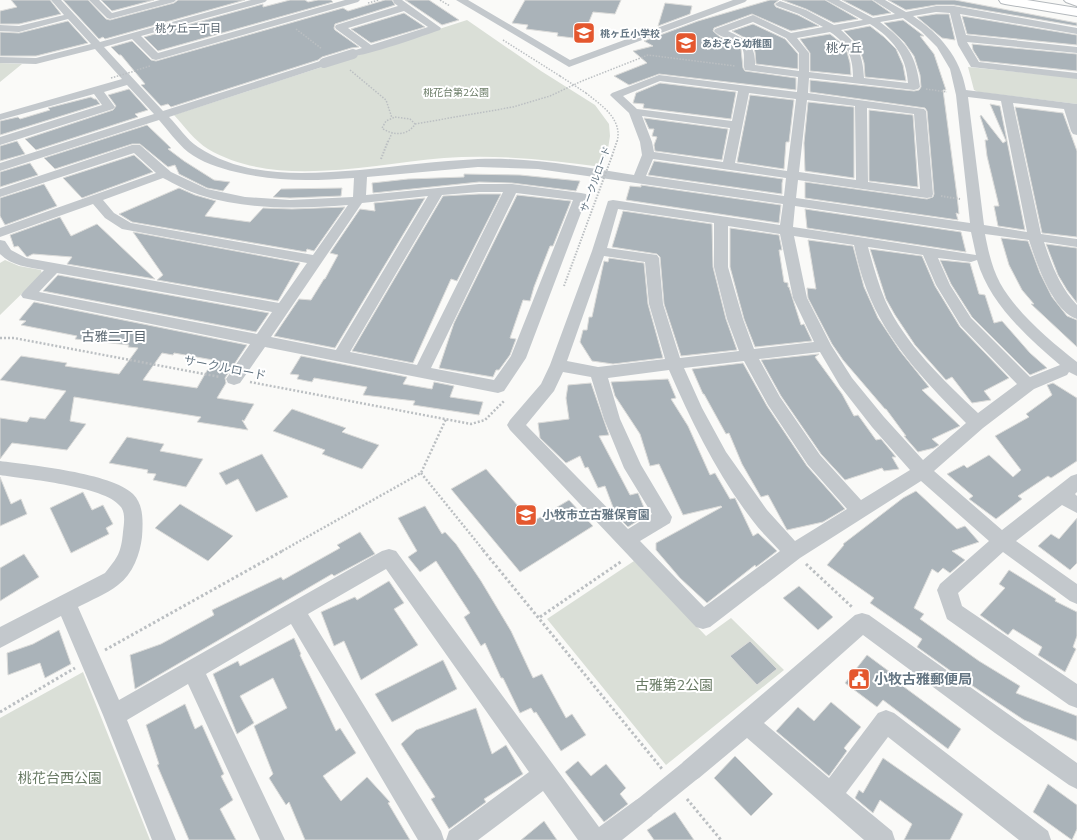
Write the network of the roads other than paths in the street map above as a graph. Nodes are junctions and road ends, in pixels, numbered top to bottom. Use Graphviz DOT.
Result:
graph roads {
  1 [pos="56,0"];
  2 [pos="94,0"];
  3 [pos="171,0"];
  4 [pos="261,0"];
  5 [pos="355,0"];
  6 [pos="396,0"];
  7 [pos="460,0"];
  8 [pos="742,0"];
  9 [pos="785,0"];
  10 [pos="831,0"];
  11 [pos="878,0"];
  12 [pos="1002,0"];
  13 [pos="1006,0"];
  14 [pos="1042,0"];
  15 [pos="1070,0"];
  16 [pos="922,2"];
  17 [pos="1077,2"];
  18 [pos="1077,6"];
  19 [pos="406,7"];
  20 [pos="934,9"];
  21 [pos="954,9"];
  22 [pos="1077,12"];
  23 [pos="904,15"];
  24 [pos="70,16"];
  25 [pos="1077,16"];
  26 [pos="872,20"];
  27 [pos="0,28"];
  28 [pos="832,28"];
  29 [pos="1077,31"];
  30 [pos="134,36"];
  31 [pos="790,36"];
  32 [pos="961,38"];
  33 [pos="98,46"];
  34 [pos="370,49"];
  35 [pos="1077,50"];
  36 [pos="0,60"];
  37 [pos="804,74"];
  38 [pos="132,76"];
  39 [pos="1077,76"];
  40 [pos="858,80"];
  41 [pos="744,89"];
  42 [pos="97,90"];
  43 [pos="956,93"];
  44 [pos="802,95"];
  45 [pos="1006,98"];
  46 [pos="861,103"];
  47 [pos="1073,106"];
  48 [pos="634,112"];
  49 [pos="160,115"];
  50 [pos="0,117"];
  51 [pos="736,126"];
  52 [pos="1077,131"];
  53 [pos="0,140"];
  54 [pos="648,155"];
  55 [pos="728,166"];
  56 [pos="0,167"];
  57 [pos="361,173"];
  58 [pos="164,174"];
  59 [pos="792,175"];
  60 [pos="638,178"];
  61 [pos="862,185"];
  62 [pos="512,188"];
  63 [pos="438,191"];
  64 [pos="0,193"];
  65 [pos="96,199"];
  66 [pos="359,199"];
  67 [pos="790,201"];
  68 [pos="721,221"];
  69 [pos="978,229"];
  70 [pos="786,230"];
  71 [pos="0,233"];
  72 [pos="1035,237"];
  73 [pos="860,242"];
  74 [pos="0,244"];
  75 [pos="1077,244"];
  76 [pos="599,251"];
  77 [pos="930,252"];
  78 [pos="971,258"];
  79 [pos="316,260"];
  80 [pos="55,267"];
  81 [pos="282,309"];
  82 [pos="1077,314"];
  83 [pos="259,341"];
  84 [pos="824,346"];
  85 [pos="749,355"];
  86 [pos="340,356"];
  87 [pos="558,364"];
  88 [pos="674,364"];
  89 [pos="1069,370"];
  90 [pos="421,373"];
  91 [pos="598,373"];
  92 [pos="234,379"];
  93 [pos="1028,385"];
  94 [pos="977,423"];
  95 [pos="0,468"];
  96 [pos="922,471"];
  97 [pos="1077,481"];
  98 [pos="1061,495"];
  99 [pos="1077,505"];
  100 [pos="860,511"];
  101 [pos="1002,541"];
  102 [pos="632,545"];
  103 [pos="793,552"];
  104 [pos="1077,595"];
  105 [pos="66,603"];
  106 [pos="295,612"];
  107 [pos="0,638"];
  108 [pos="193,670"];
  109 [pos="1077,697"];
  110 [pos="114,715"];
  111 [pos="747,723"];
  112 [pos="545,775"];
  113 [pos="1077,777"];
  114 [pos="830,795"];
  115 [pos="164,840"];
  116 [pos="273,840"];
  117 [pos="432,840"];
  118 [pos="458,840"];
  119 [pos="594,840"];
  120 [pos="602,840"];
  121 [pos="883,840"];
  122 [pos="1040,840"];
  1 -- 24 [label="street"];
  2 -- 3 [label="street"];
  4 -- 30 [label="street"];
  5 -- 30 [label="street"];
  6 -- 19 [label="street"];
  7 -- 8 [label="street"];
  9 -- 28 [label="street"];
  10 -- 26 [label="street"];
  11 -- 23 [label="street"];
  12 -- 25 [label="main road"];
  13 -- 22 [label="highway"];
  14 -- 18 [label="highway"];
  15 -- 17 [label="main road"];
  16 -- 20 [label="street"];
  19 -- 34 [label="street"];
  19 -- 34 [label="street"];
  20 -- 21 [label="street"];
  20 -- 23 [label="street"];
  21 -- 29 [label="street"];
  21 -- 32 [label="street"];
  23 -- 26 [label="street"];
  23 -- 43 [label="street"];
  24 -- 27 [label="street"];
  24 -- 33 [label="street"];
  26 -- 28 [label="street"];
  26 -- 40 [label="street"];
  28 -- 31 [label="street"];
  28 -- 40 [label="street"];
  30 -- 33 [label="street"];
  31 -- 37 [label="street"];
  31 -- 37 [label="street"];
  32 -- 35 [label="street"];
  32 -- 39 [label="street"];
  33 -- 36 [label="street"];
  33 -- 38 [label="street"];
  34 -- 49 [label="street, bridge"];
  37 -- 40 [label="street"];
  37 -- 44 [label="street"];
  38 -- 42 [label="street"];
  38 -- 49 [label="street"];
  41 -- 44 [label="street"];
  41 -- 48 [label="street"];
  41 -- 51 [label="street"];
  42 -- 50 [label="street"];
  42 -- 53 [label="street"];
  43 -- 45 [label="street"];
  43 -- 69 [label="street"];
  44 -- 46 [label="street"];
  44 -- 59 [label="street"];
  45 -- 47 [label="street"];
  45 -- 72 [label="street"];
  46 -- 61 [label="street"];
  46 -- 61 [label="street"];
  47 -- 52 [label="street"];
  48 -- 51 [label="street"];
  48 -- 54 [label="street"];
  49 -- 56 [label="street"];
  49 -- 57 [label="street"];
  51 -- 55 [label="street"];
  54 -- 55 [label="street"];
  54 -- 60 [label="street"];
  55 -- 59 [label="street"];
  57 -- 60 [label="street"];
  57 -- 66 [label="street"];
  58 -- 64 [label="street"];
  58 -- 65 [label="street"];
  58 -- 66 [label="street"];
  59 -- 61 [label="street"];
  59 -- 67 [label="street"];
  60 -- 67 [label="street"];
  62 -- 63 [label="street"];
  62 -- 90 [label="street"];
  62 -- 90 [label="street"];
  63 -- 66 [label="street"];
  63 -- 86 [label="street"];
  65 -- 71 [label="street"];
  65 -- 79 [label="street"];
  66 -- 79 [label="street"];
  67 -- 69 [label="street"];
  67 -- 70 [label="street"];
  68 -- 70 [label="street"];
  68 -- 76 [label="street"];
  68 -- 85 [label="street"];
  69 -- 72 [label="street"];
  69 -- 89 [label="street"];
  70 -- 73 [label="street"];
  70 -- 84 [label="street"];
  72 -- 75 [label="street"];
  72 -- 82 [label="street"];
  73 -- 77 [label="street"];
  73 -- 94 [label="street"];
  74 -- 80 [label="street"];
  76 -- 87 [label="street"];
  76 -- 88 [label="street"];
  77 -- 78 [label="street"];
  77 -- 93 [label="street"];
  79 -- 81 [label="street"];
  80 -- 81 [label="street"];
  80 -- 83 [label="street"];
  81 -- 83 [label="street"];
  83 -- 86 [label="street"];
  83 -- 92 [label="street"];
  84 -- 85 [label="street"];
  84 -- 96 [label="street"];
  85 -- 88 [label="street"];
  85 -- 100 [label="street"];
  86 -- 90 [label="street"];
  87 -- 91 [label="street"];
  87 -- 102 [label="street"];
  88 -- 91 [label="street"];
  88 -- 103 [label="street"];
  89 -- 93 [label="street"];
  91 -- 102 [label="street"];
  93 -- 94 [label="street"];
  94 -- 96 [label="street"];
  95 -- 105 [label="street"];
  96 -- 100 [label="street"];
  96 -- 101 [label="street"];
  97 -- 98 [label="street"];
  98 -- 99 [label="street"];
  98 -- 101 [label="street"];
  100 -- 103 [label="street"];
  101 -- 104 [label="street"];
  101 -- 109 [label="street"];
  102 -- 103 [label="street"];
  105 -- 107 [label="street"];
  105 -- 110 [label="street"];
  106 -- 108 [label="street"];
  106 -- 112 [label="street"];
  106 -- 117 [label="street"];
  108 -- 110 [label="street"];
  108 -- 116 [label="street"];
  110 -- 115 [label="street"];
  111 -- 113 [label="street"];
  111 -- 114 [label="street"];
  111 -- 120 [label="street, bridge"];
  112 -- 118 [label="street"];
  112 -- 119 [label="street"];
  114 -- 121 [label="street"];
  114 -- 122 [label="street"];
}
